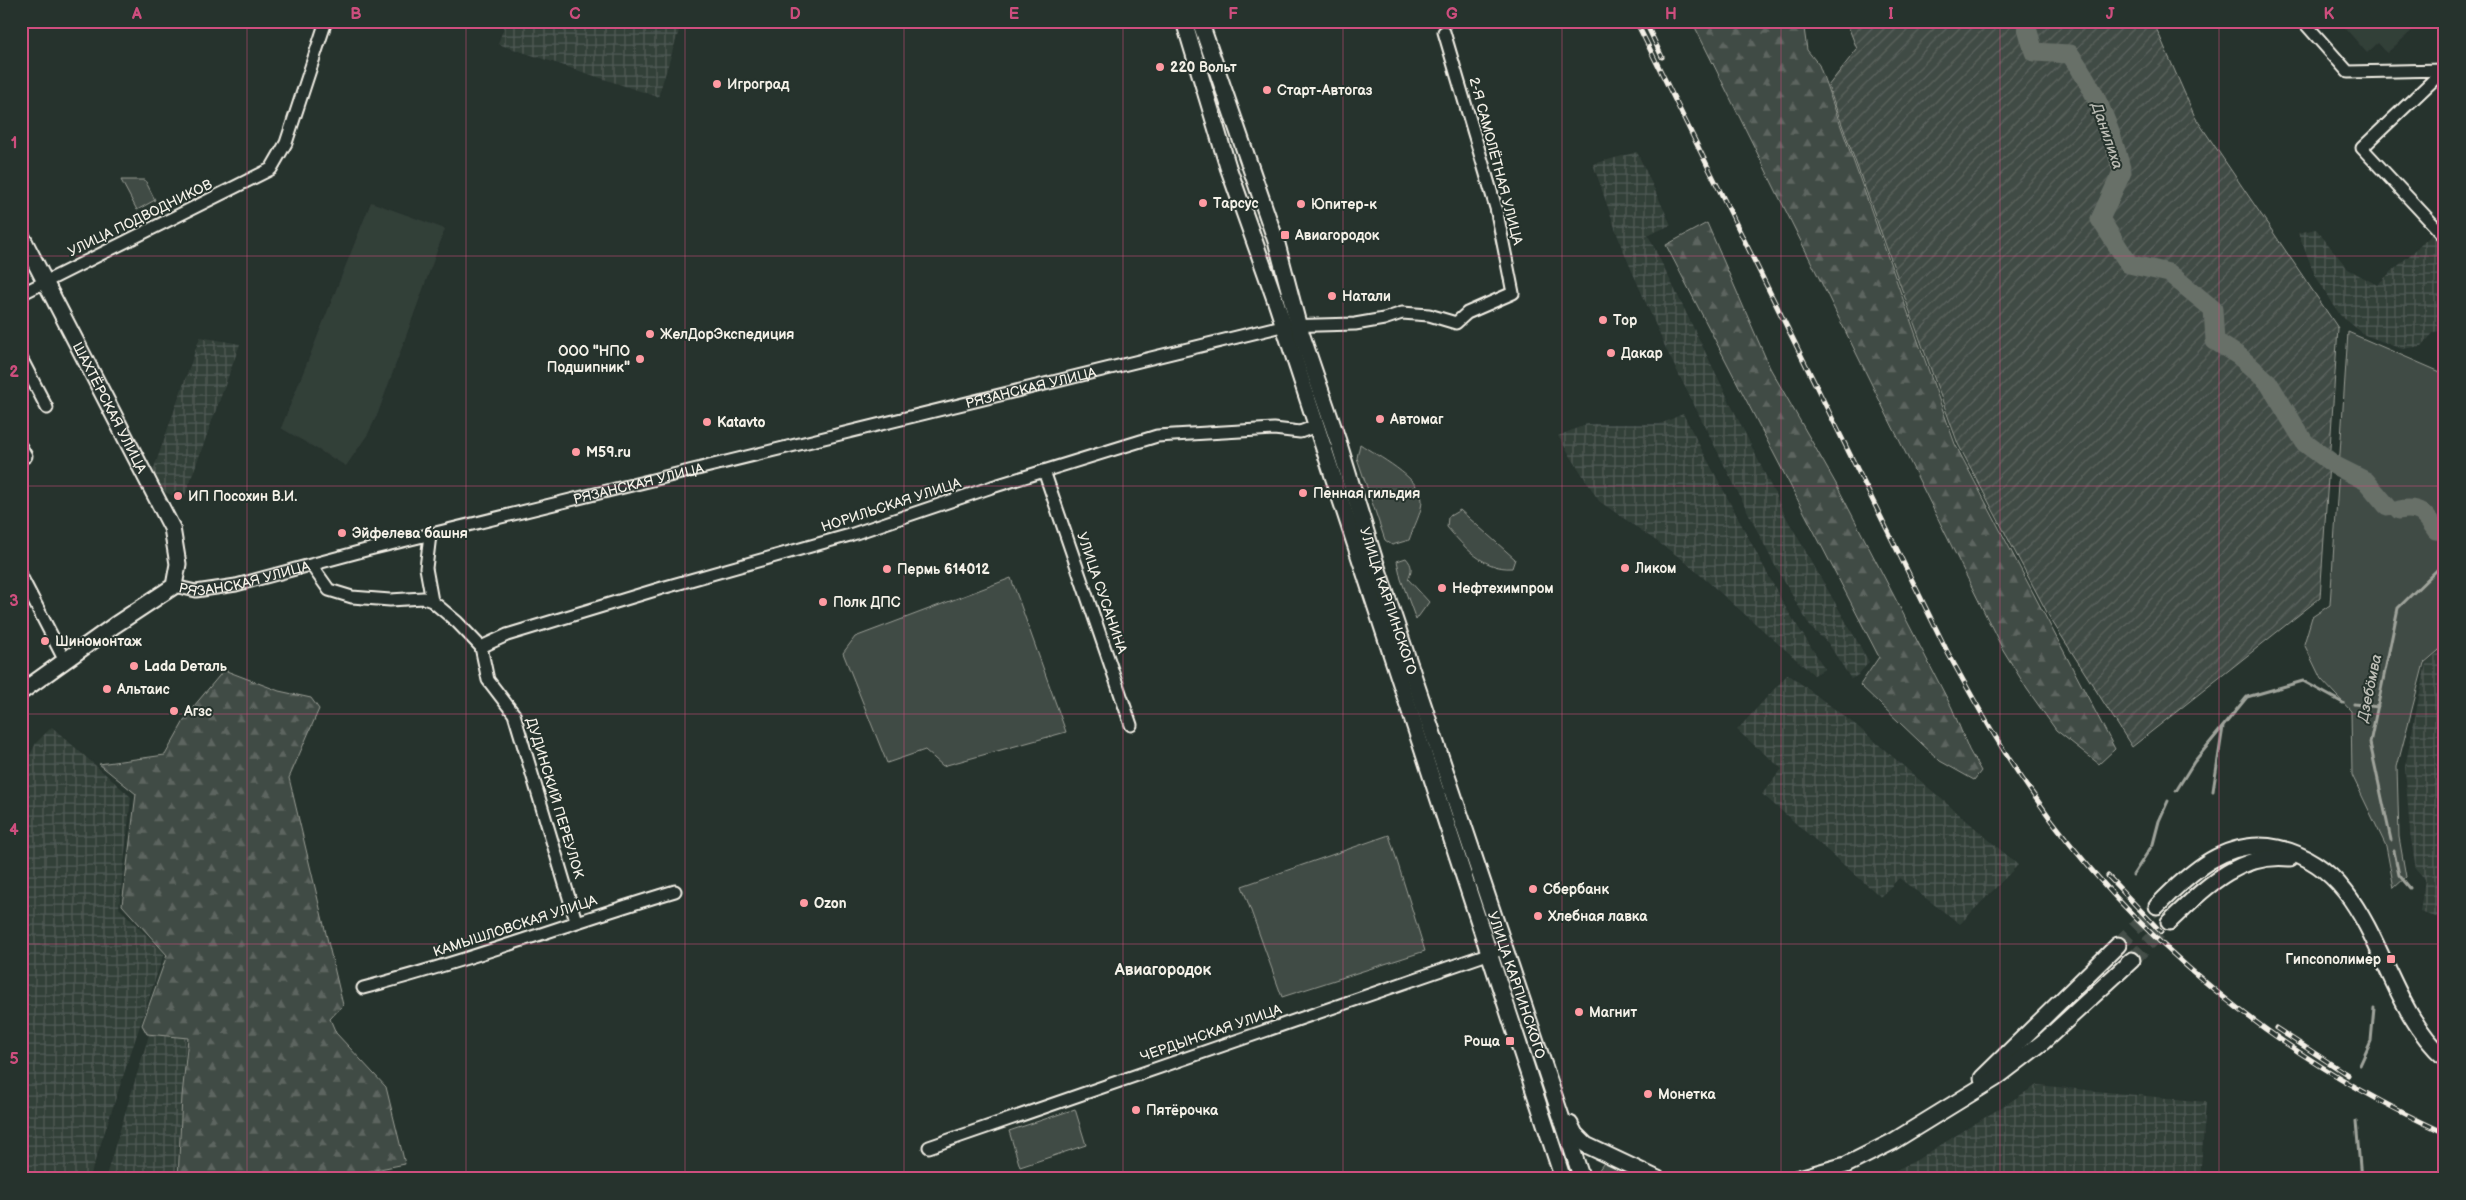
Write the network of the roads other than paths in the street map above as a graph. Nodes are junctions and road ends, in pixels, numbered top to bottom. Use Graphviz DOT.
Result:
graph roads {
  1 [pos="326,21"];
  2 [pos="1184,21"];
  3 [pos="1200,21"];
  4 [pos="2303,21"];
  5 [pos="1444,32"];
  6 [pos="1244,147"];
  7 [pos="1224,155"];
  8 [pos="21,235"];
  9 [pos="2445,237"];
  10 [pos="45,282"];
  11 [pos="21,294"];
  12 [pos="1456,322"];
  13 [pos="1298,324"];
  14 [pos="1282,326"];
  15 [pos="21,358"];
  16 [pos="47,408"];
  17 [pos="1316,426"];
  18 [pos="21,447"];
  19 [pos="21,459"];
  20 [pos="1044,471"];
  21 [pos="430,535"];
  22 [pos="312,566"];
  23 [pos="21,576"];
  24 [pos="174,586"];
  25 [pos="432,601"];
  26 [pos="481,647"];
  27 [pos="1398,652"];
  28 [pos="65,661"];
  29 [pos="21,692"];
  30 [pos="1411,692"];
  31 [pos="1131,725"];
  32 [pos="2318,865"];
  33 [pos="676,891"];
  34 [pos="2157,906"];
  35 [pos="576,921"];
  36 [pos="2170,922"];
  37 [pos="2118,945"];
  38 [pos="1504,948"];
  39 [pos="1489,953"];
  40 [pos="2132,960"];
  41 [pos="363,988"];
  42 [pos="2445,1058"];
  43 [pos="1552,1091"];
  44 [pos="1954,1105"];
  45 [pos="929,1146"];
  46 [pos="1563,1179"];
  47 [pos="1582,1179"];
  48 [pos="1658,1179"];
  49 [pos="1796,1179"];
  1 -- 10 [label="street, УЛИЦА ПОДВОДНИКОВ"];
  2 -- 7 [label="main road, УЛИЦА КАРПИНСКОГО"];
  3 -- 6 [label="main road, УЛИЦА КАРПИНСКОГО"];
  4 -- 9 [label="street"];
  5 -- 12 [label="street, 2-Я САМОЛЁТНАЯ УЛИЦА"];
  6 -- 7 [label="main road"];
  6 -- 13 [label="main road, УЛИЦА КАРПИНСКОГО"];
  7 -- 14 [label="main road, УЛИЦА КАРПИНСКОГО"];
  8 -- 10 [label="main road, ШАХТЁРСКАЯ УЛИЦА"];
  10 -- 11 [label="street, УЛИЦА ПОДВОДНИКОВ"];
  10 -- 24 [label="main road, ШАХТЁРСКАЯ УЛИЦА"];
  12 -- 13 [label="street, РЯЗАНСКАЯ УЛИЦА"];
  13 -- 14 [label="street, РЯЗАНСКАЯ УЛИЦА"];
  13 -- 27 [label="main road, УЛИЦА КАРПИНСКОГО"];
  14 -- 17 [label="main road, УЛИЦА КАРПИНСКОГО"];
  14 -- 21 [label="street, РЯЗАНСКАЯ УЛИЦА"];
  15 -- 16 [label="street"];
  17 -- 20 [label="street, НОРИЛЬСКАЯ УЛИЦА"];
  17 -- 27 [label="main road, УЛИЦА КАРПИНСКОГО"];
  18 -- 19 [label="street"];
  20 -- 26 [label="street, НОРИЛЬСКАЯ УЛИЦА"];
  20 -- 31 [label="street, УЛИЦА СУСАНИНА"];
  21 -- 22 [label="street, РЯЗАНСКАЯ УЛИЦА"];
  21 -- 25 [label="street"];
  22 -- 24 [label="street, РЯЗАНСКАЯ УЛИЦА"];
  22 -- 25 [label="street"];
  23 -- 28 [label="street"];
  24 -- 28 [label="main road, РЯЗАНСКАЯ УЛИЦА"];
  25 -- 26 [label="street"];
  26 -- 35 [label="street, ДУДИНСКИЙ ПЕРЕУЛОК"];
  27 -- 30 [label="main road, УЛИЦА КАРПИНСКОГО"];
  28 -- 29 [label="main road, РЯЗАНСКАЯ УЛИЦА"];
  30 -- 38 [label="main road, УЛИЦА КАРПИНСКОГО"];
  30 -- 39 [label="main road, УЛИЦА КАРПИНСКОГО"];
  32 -- 34 [label="main road"];
  32 -- 36 [label="main road"];
  32 -- 42 [label="main road"];
  33 -- 35 [label="street, КАМЫШЛОВСКАЯ УЛИЦА"];
  35 -- 41 [label="street, КАМЫШЛОВСКАЯ УЛИЦА"];
  37 -- 44 [label="main road"];
  38 -- 39 [label="street, ЧЕРДЫНСКАЯ УЛИЦА"];
  38 -- 43 [label="main road, УЛИЦА КАРПИНСКОГО"];
  39 -- 45 [label="street, ЧЕРДЫНСКАЯ УЛИЦА"];
  39 -- 46 [label="main road, УЛИЦА КАРПИНСКОГО"];
  40 -- 44 [label="main road"];
  43 -- 47 [label="main road, УЛИЦА КАРПИНСКОГО"];
  43 -- 48 [label="main road"];
  44 -- 49 [label="main road"];
}
